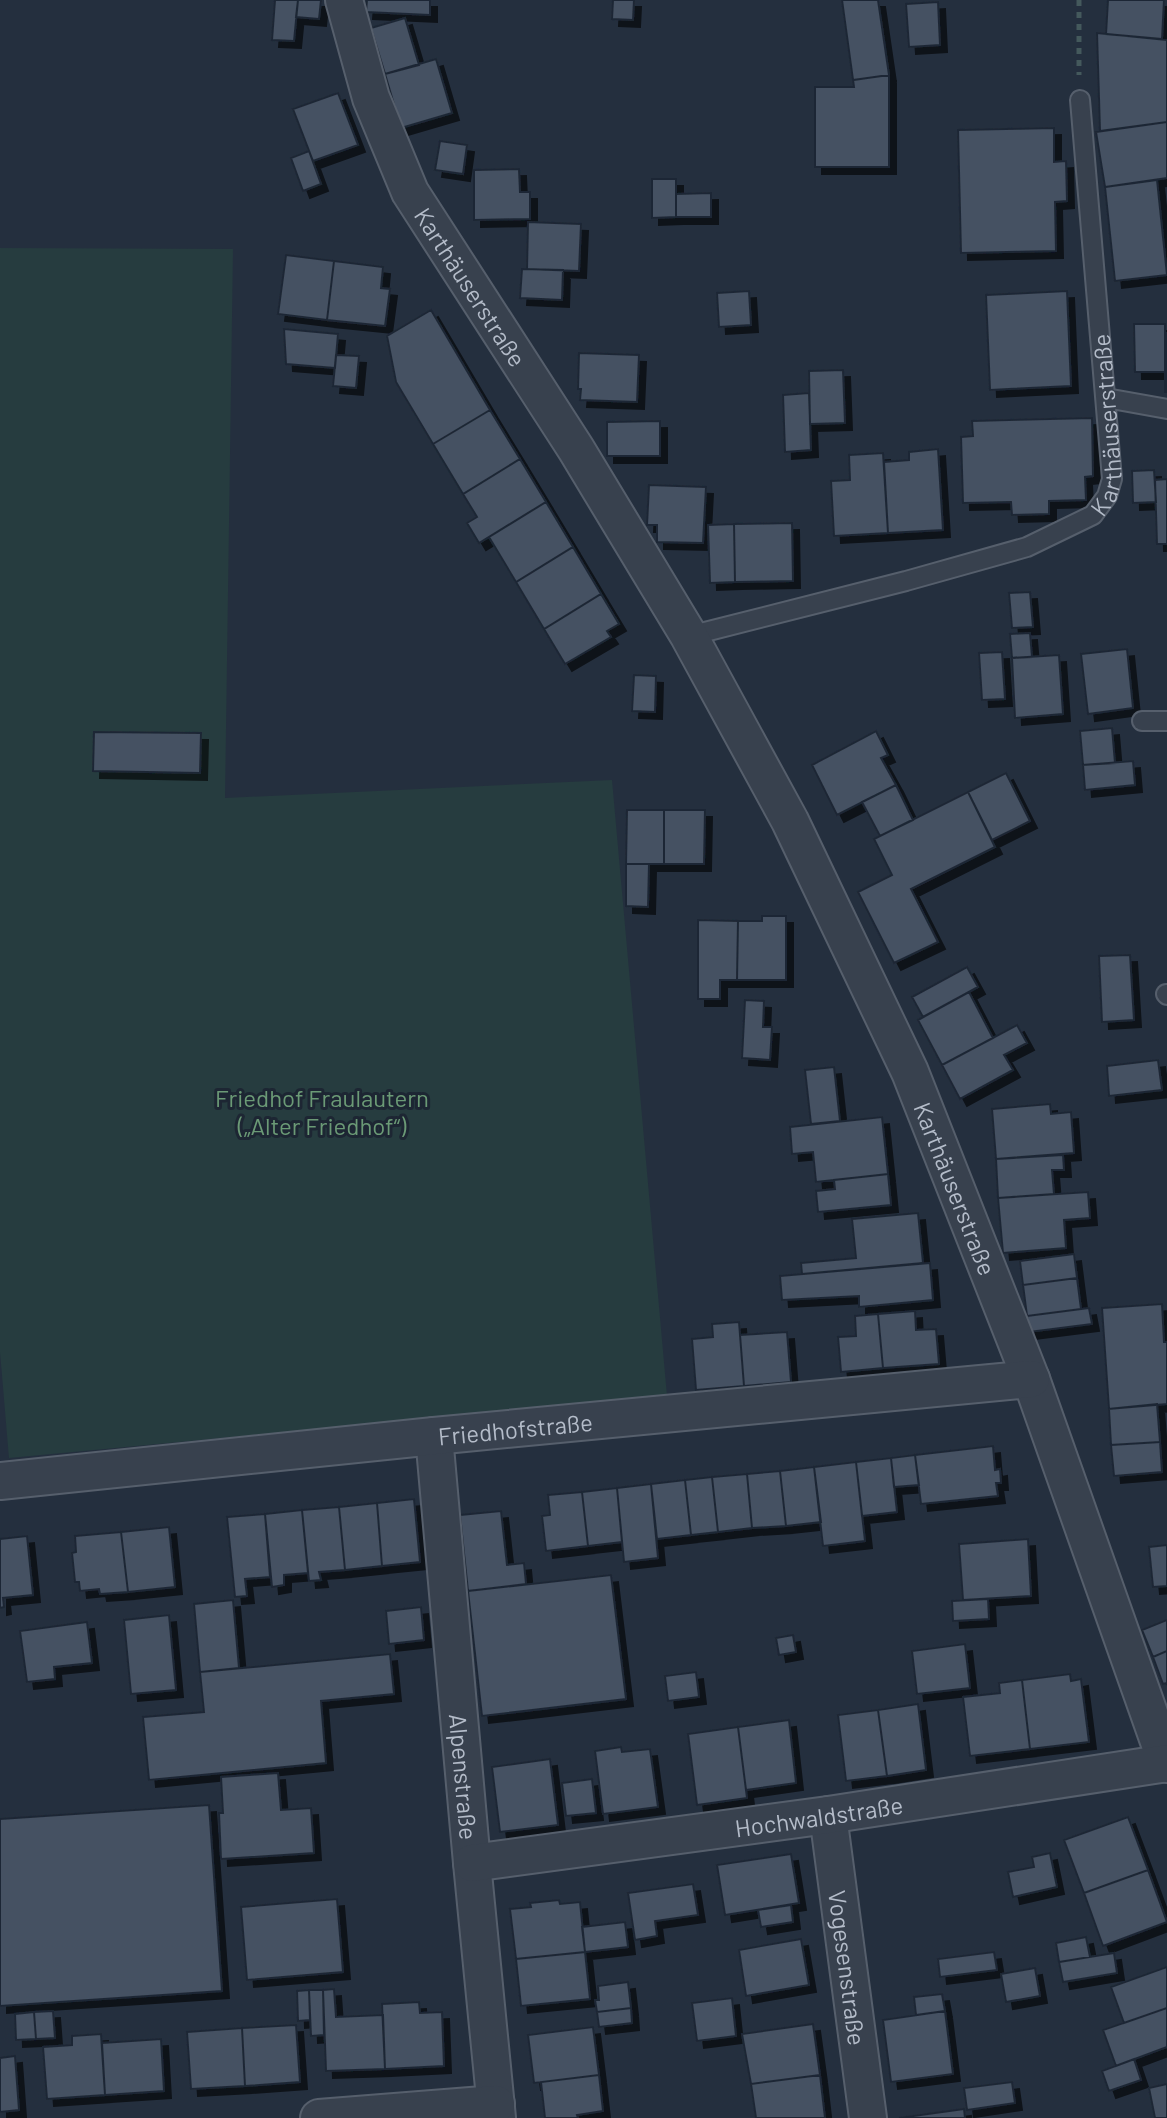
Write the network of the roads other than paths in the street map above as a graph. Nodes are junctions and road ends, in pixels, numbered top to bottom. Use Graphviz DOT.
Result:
graph roads {
  1 [pos="344,0"];
  2 [pos="1080,100"];
  3 [pos="1106,398"];
  4 [pos="1167,409"];
  5 [pos="689,636"];
  6 [pos="1142,721"];
  7 [pos="1167,721"];
  8 [pos="1031,1379"];
  9 [pos="434,1436"];
  10 [pos="0,1481"];
  11 [pos="1167,1764"];
  12 [pos="828,1815"];
  13 [pos="472,1863"];
  14 [pos="497,2111"];
  15 [pos="319,2118"];
  16 [pos="868,2118"];
  1 -- 5 [label="street, Karthäuserstraße"];
  2 -- 3 [label="lane, Karthäuserstraße"];
  3 -- 4 [label="lane"];
  3 -- 5 [label="lane, Karthäuserstraße"];
  5 -- 8 [label="street, Karthäuserstraße"];
  6 -- 7 [label="lane"];
  8 -- 9 [label="street, Friedhofstraße"];
  8 -- 11 [label="street, Karthäuserstraße"];
  9 -- 10 [label="street, Friedhofstraße"];
  9 -- 13 [label="street, Alpenstraße"];
  11 -- 12 [label="street, Hochwaldstraße"];
  12 -- 13 [label="street, Hochwaldstraße"];
  12 -- 16 [label="street, Vogesenstraße"];
  13 -- 14 [label="street, Alpenstraße"];
  14 -- 15 [label="street"];
}
